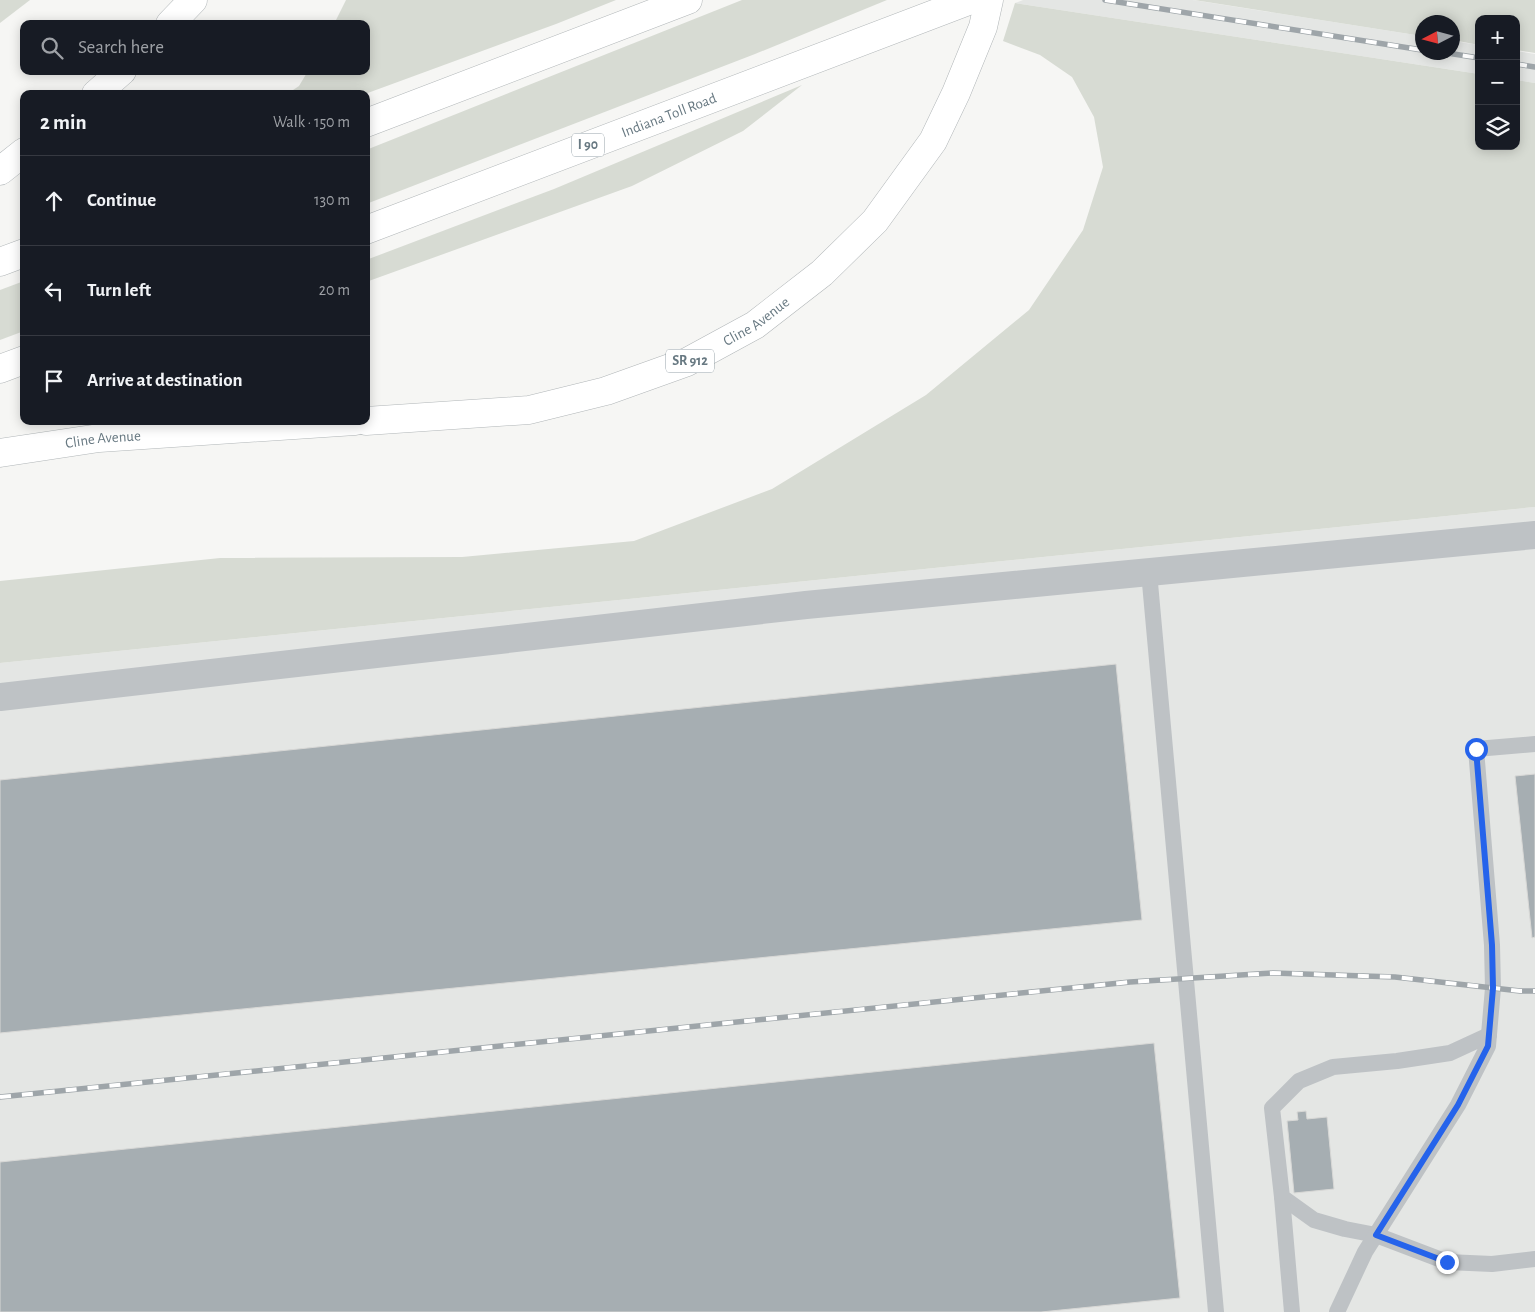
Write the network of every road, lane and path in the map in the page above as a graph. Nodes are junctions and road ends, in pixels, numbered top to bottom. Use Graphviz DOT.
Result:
graph roads {
  1 [pos="193,0"];
  2 [pos="688,0"];
  3 [pos="971,0"];
  4 [pos="989,0"];
  5 [pos="174,20"];
  6 [pos="117,75"];
  7 [pos="101,90"];
  8 [pos="370,121"];
  9 [pos="20,155"];
  10 [pos="0,171"];
  11 [pos="370,228"];
  12 [pos="20,254"];
  13 [pos="0,262"];
  14 [pos="20,362"];
  15 [pos="0,370"];
  16 [pos="370,420"];
  17 [pos="295,425"];
  18 [pos="0,453"];
  19 [pos="1535,535"];
  20 [pos="1149,572"];
  21 [pos="0,697"];
  22 [pos="1535,744"];
  23 [pos="1489,1035"];
  24 [pos="1282,1197"];
  25 [pos="1376,1235"];
  26 [pos="1535,1259"];
  27 [pos="1216,1312"];
  28 [pos="1292,1312"];
  29 [pos="1336,1312"];
  1 -- 5 [label="highway"];
  2 -- 8 [label="highway"];
  3 -- 11 [label="highway, Indiana Toll Road / I 90"];
  4 -- 16 [label="highway, Cline Avenue / SR 912"];
  6 -- 7 [label="highway"];
  9 -- 10 [label="highway"];
  12 -- 13 [label="highway"];
  14 -- 15 [label="highway"];
  17 -- 18 [label="highway, Cline Avenue"];
  19 -- 20 [label="street"];
  20 -- 21 [label="street"];
  20 -- 27 [label="lane"];
  22 -- 23 [label="lane"];
  23 -- 24 [label="lane"];
  23 -- 25 [label="lane"];
  24 -- 25 [label="lane"];
  24 -- 28 [label="lane"];
  25 -- 26 [label="lane"];
  25 -- 29 [label="lane"];
}
